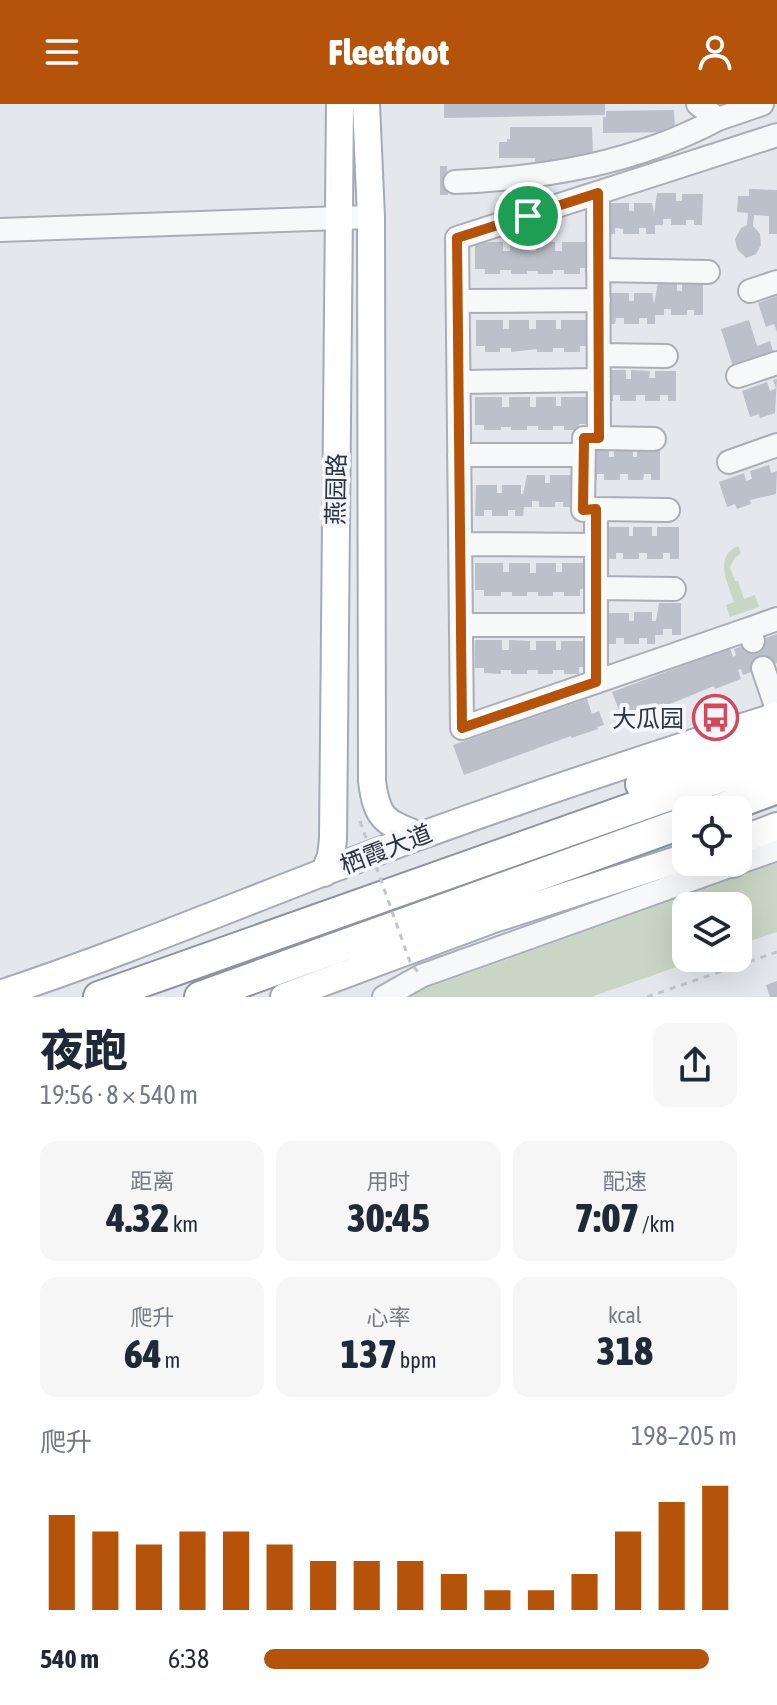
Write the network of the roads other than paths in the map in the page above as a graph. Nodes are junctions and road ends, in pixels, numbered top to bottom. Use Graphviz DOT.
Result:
graph roads {
  1 [pos="340,104"];
  2 [pos="366,104"];
  3 [pos="698,104"];
  4 [pos="762,104"];
  5 [pos="718,119"];
  6 [pos="777,135"];
  7 [pos="455,182"];
  8 [pos="598,193"];
  9 [pos="371,217"];
  10 [pos="339,218"];
  11 [pos="0,230"];
  12 [pos="598,270"];
  13 [pos="708,272"];
  14 [pos="777,282"];
  15 [pos="750,291"];
  16 [pos="599,300"];
  17 [pos="458,301"];
  18 [pos="599,355"];
  19 [pos="666,356"];
  20 [pos="777,363"];
  21 [pos="738,376"];
  22 [pos="599,380"];
  23 [pos="459,382"];
  24 [pos="599,438"];
  25 [pos="654,439"];
  26 [pos="777,445"];
  27 [pos="459,455"];
  28 [pos="583,455"];
  29 [pos="729,462"];
  30 [pos="596,509"];
  31 [pos="668,510"];
  32 [pos="460,544"];
  33 [pos="596,545"];
  34 [pos="596,588"];
  35 [pos="674,589"];
  36 [pos="777,619"];
  37 [pos="461,625"];
  38 [pos="596,625"];
  39 [pos="763,668"];
  40 [pos="596,682"];
  41 [pos="777,709"];
  42 [pos="777,716"];
  43 [pos="777,731"];
  44 [pos="777,757"];
  45 [pos="777,788"];
  46 [pos="752,797"];
  47 [pos="777,808"];
  48 [pos="752,817"];
  49 [pos="777,826"];
  50 [pos="672,827"];
  51 [pos="420,836"];
  52 [pos="672,843"];
  53 [pos="752,843"];
  54 [pos="777,849"];
  55 [pos="752,853"];
  56 [pos="672,862"];
  57 [pos="324,873"];
  58 [pos="681,876"];
  59 [pos="533,877"];
  60 [pos="308,922"];
  61 [pos="0,994"];
  62 [pos="99,997"];
  63 [pos="200,997"];
  64 [pos="284,997"];
  65 [pos="384,997"];
  1 -- 10 [label="main road, 燕园路"];
  2 -- 9 [label="main road, 燕园路"];
  3 -- 5 [label="street"];
  4 -- 5 [label="street"];
  5 -- 7 [label="street"];
  6 -- 8 [label="street"];
  8 -- 12 [label="street"];
  8 -- 17 [label="street"];
  9 -- 10 [label="street"];
  9 -- 51 [label="main road, 燕园路"];
  10 -- 11 [label="street"];
  10 -- 57 [label="main road, 燕园路"];
  12 -- 13 [label="street"];
  12 -- 16 [label="street"];
  14 -- 15 [label="street"];
  16 -- 17 [label="street"];
  16 -- 18 [label="street"];
  17 -- 23 [label="street"];
  18 -- 19 [label="street"];
  18 -- 22 [label="street"];
  20 -- 21 [label="street"];
  22 -- 23 [label="street"];
  22 -- 24 [label="street"];
  23 -- 27 [label="street"];
  24 -- 25 [label="street"];
  24 -- 28 [label="street"];
  26 -- 29 [label="street"];
  27 -- 28 [label="street"];
  27 -- 32 [label="street"];
  28 -- 30 [label="street"];
  30 -- 31 [label="street"];
  30 -- 33 [label="street"];
  32 -- 33 [label="street"];
  32 -- 37 [label="street"];
  33 -- 34 [label="street"];
  34 -- 35 [label="street"];
  34 -- 38 [label="street"];
  36 -- 40 [label="street"];
  37 -- 38 [label="street"];
  37 -- 40 [label="street"];
  38 -- 40 [label="street"];
  39 -- 41 [label="street"];
  42 -- 51 [label="main road, 栖霞大道"];
  43 -- 60 [label="highway"];
  44 -- 60 [label="highway, 栖霞大道"];
  45 -- 46 [label="highway"];
  47 -- 48 [label="highway"];
  49 -- 53 [label="main road"];
  50 -- 59 [label="highway"];
  51 -- 57 [label="main road, 栖霞大道"];
  52 -- 59 [label="highway"];
  54 -- 55 [label="street"];
  56 -- 64 [label="main road"];
  57 -- 61 [label="main road, 栖霞大道"];
  58 -- 65 [label="street"];
  59 -- 63 [label="highway"];
  60 -- 62 [label="highway, 栖霞大道"];
}
